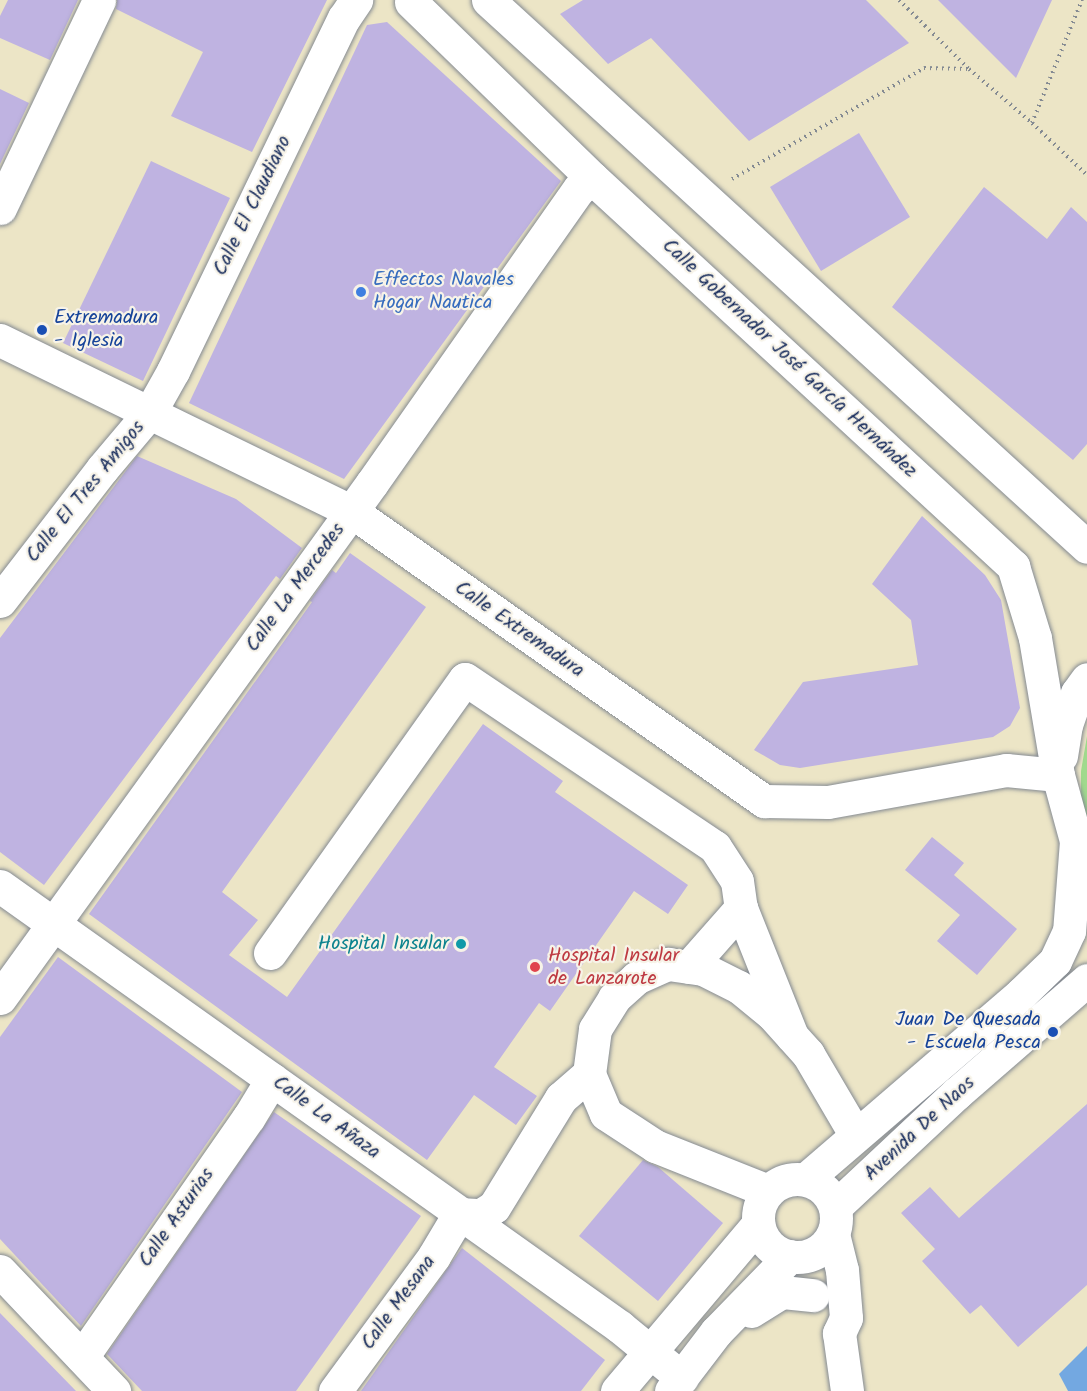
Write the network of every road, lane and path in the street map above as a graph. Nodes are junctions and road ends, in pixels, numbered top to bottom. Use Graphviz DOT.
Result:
graph roads {
  1 [pos="99,0"];
  2 [pos="356,0"];
  3 [pos="404,0"];
  4 [pos="489,0"];
  5 [pos="899,0"];
  6 [pos="1082,0"];
  7 [pos="969,69"];
  8 [pos="1032,123"];
  9 [pos="1087,175"];
  10 [pos="591,178"];
  11 [pos="703,196"];
  12 [pos="0,208"];
  13 [pos="0,340"];
  14 [pos="150,412"];
  15 [pos="351,511"];
  16 [pos="1087,547"];
  17 [pos="2,597"];
  18 [pos="1087,679"];
  19 [pos="1058,776"];
  20 [pos="1081,854"];
  21 [pos="0,886"];
  22 [pos="741,908"];
  23 [pos="56,923"];
  24 [pos="270,953"];
  25 [pos="689,967"];
  26 [pos="1087,980"];
  27 [pos="0,998"];
  28 [pos="792,1036"];
  29 [pos="589,1074"];
  30 [pos="272,1079"];
  31 [pos="855,1134"];
  32 [pos="806,1179"];
  33 [pos="768,1191"];
  34 [pos="459,1214"];
  35 [pos="834,1221"];
  36 [pos="758,1224"];
  37 [pos="790,1256"];
  38 [pos="0,1271"];
  39 [pos="813,1295"];
  40 [pos="716,1332"];
  41 [pos="839,1333"];
  42 [pos="650,1353"];
  43 [pos="82,1357"];
  44 [pos="677,1384"];
  45 [pos="114,1391"];
  46 [pos="335,1391"];
  47 [pos="617,1391"];
  48 [pos="847,1391"];
  1 -- 12 [label="street"];
  2 -- 14 [label="street, Calle El Claudiano"];
  3 -- 10 [label="street, Calle Gobernador José García Hernández"];
  4 -- 11 [label="street"];
  5 -- 7 [label="path"];
  6 -- 8 [label="path"];
  7 -- 8 [label="path"];
  7 -- 11 [label="path"];
  8 -- 9 [label="path"];
  10 -- 15 [label="street, Calle La Mercedes"];
  10 -- 19 [label="street, Calle Gobernador José García Hernández"];
  11 -- 16 [label="street"];
  13 -- 14 [label="street, Calle Extremadura"];
  14 -- 15 [label="street, Calle Extremadura"];
  14 -- 17 [label="street, Calle El Tres Amigos"];
  15 -- 19 [label="street, Calle Extremadura"];
  15 -- 23 [label="street, Calle La Mercedes"];
  18 -- 19 [label="street"];
  19 -- 20 [label="street, Calle Gobernador José García Hernández"];
  20 -- 31 [label="street, Calle Gobernador José García Hernández"];
  21 -- 23 [label="street, Calle La Añaza"];
  22 -- 24 [label="street"];
  22 -- 25 [label="street"];
  22 -- 28 [label="street"];
  23 -- 27 [label="street, Calle La Mercedes"];
  23 -- 30 [label="street, Calle La Añaza"];
  25 -- 28 [label="street"];
  25 -- 29 [label="street"];
  26 -- 35 [label="street, Avenida De Naos"];
  28 -- 31 [label="street"];
  29 -- 33 [label="street"];
  29 -- 34 [label="street"];
  30 -- 34 [label="street, Calle La Añaza"];
  30 -- 43 [label="street, Calle Asturias"];
  31 -- 32 [label="street, Calle Gobernador José García Hernández"];
  32 -- 33 [label="street"];
  32 -- 35 [label="street"];
  33 -- 36 [label="street"];
  34 -- 42 [label="street, Calle La Añaza"];
  34 -- 46 [label="street, Calle Mesana"];
  35 -- 37 [label="street"];
  35 -- 41 [label="street"];
  36 -- 37 [label="street"];
  36 -- 42 [label="street"];
  37 -- 39 [label="street"];
  37 -- 40 [label="street"];
  38 -- 43 [label="street"];
  39 -- 40 [label="street"];
  39 -- 41 [label="street"];
  40 -- 44 [label="street"];
  41 -- 48 [label="street"];
  42 -- 44 [label="street, Calle La Añaza"];
  42 -- 47 [label="street"];
  43 -- 45 [label="street"];
}
